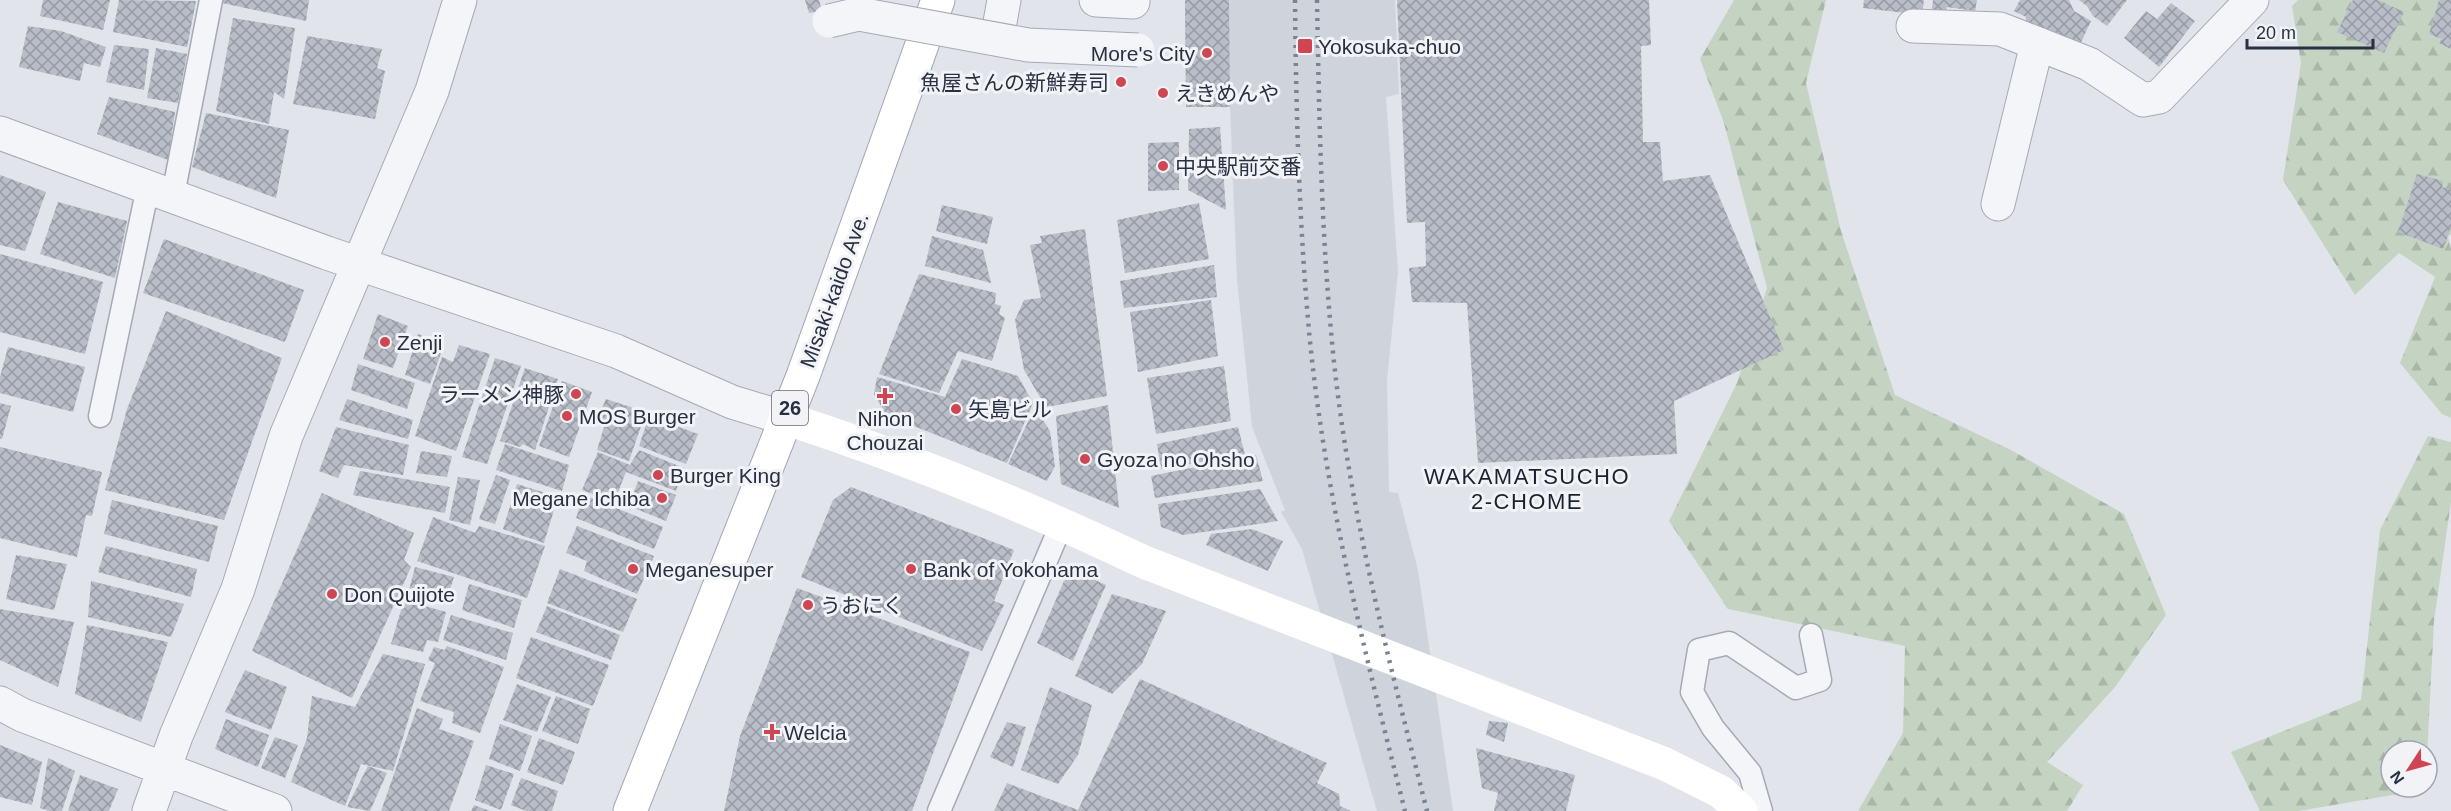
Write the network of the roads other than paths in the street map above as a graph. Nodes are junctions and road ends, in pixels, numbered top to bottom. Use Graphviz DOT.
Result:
graph roads {
  1 [pos="211,0"];
  2 [pos="460,0"];
  3 [pos="938,0"];
  4 [pos="1004,0"];
  5 [pos="1096,0"];
  6 [pos="2252,0"];
  7 [pos="1133,2"];
  8 [pos="852,12"];
  9 [pos="1913,26"];
  10 [pos="997,39"];
  11 [pos="2037,44"];
  12 [pos="1138,50"];
  13 [pos="0,133"];
  14 [pos="161,191"];
  15 [pos="1998,204"];
  16 [pos="359,264"];
  17 [pos="100,416"];
  18 [pos="785,418"];
  19 [pos="1062,523"];
  20 [pos="1811,635"];
  21 [pos="0,704"];
  22 [pos="165,769"];
  23 [pos="149,811"];
  24 [pos="275,811"];
  25 [pos="630,811"];
  26 [pos="939,811"];
  27 [pos="1741,811"];
  28 [pos="1761,811"];
  1 -- 14 [label="lane"];
  2 -- 16 [label="street"];
  3 -- 18 [label="street, Misaki-kaido Ave. / 26"];
  4 -- 10 [label="street"];
  5 -- 7 [label="street"];
  6 -- 11 [label="street"];
  8 -- 10 [label="street, bridge"];
  9 -- 11 [label="street"];
  10 -- 12 [label="street, bridge"];
  11 -- 15 [label="street"];
  13 -- 14 [label="street"];
  14 -- 16 [label="street"];
  14 -- 17 [label="lane"];
  16 -- 18 [label="street"];
  16 -- 22 [label="street"];
  18 -- 19 [label="street"];
  18 -- 25 [label="street, Misaki-kaido Ave. / 26"];
  19 -- 26 [label="lane"];
  19 -- 27 [label="street"];
  20 -- 28 [label="lane"];
  21 -- 22 [label="street"];
  22 -- 23 [label="street"];
  22 -- 24 [label="street"];
}
